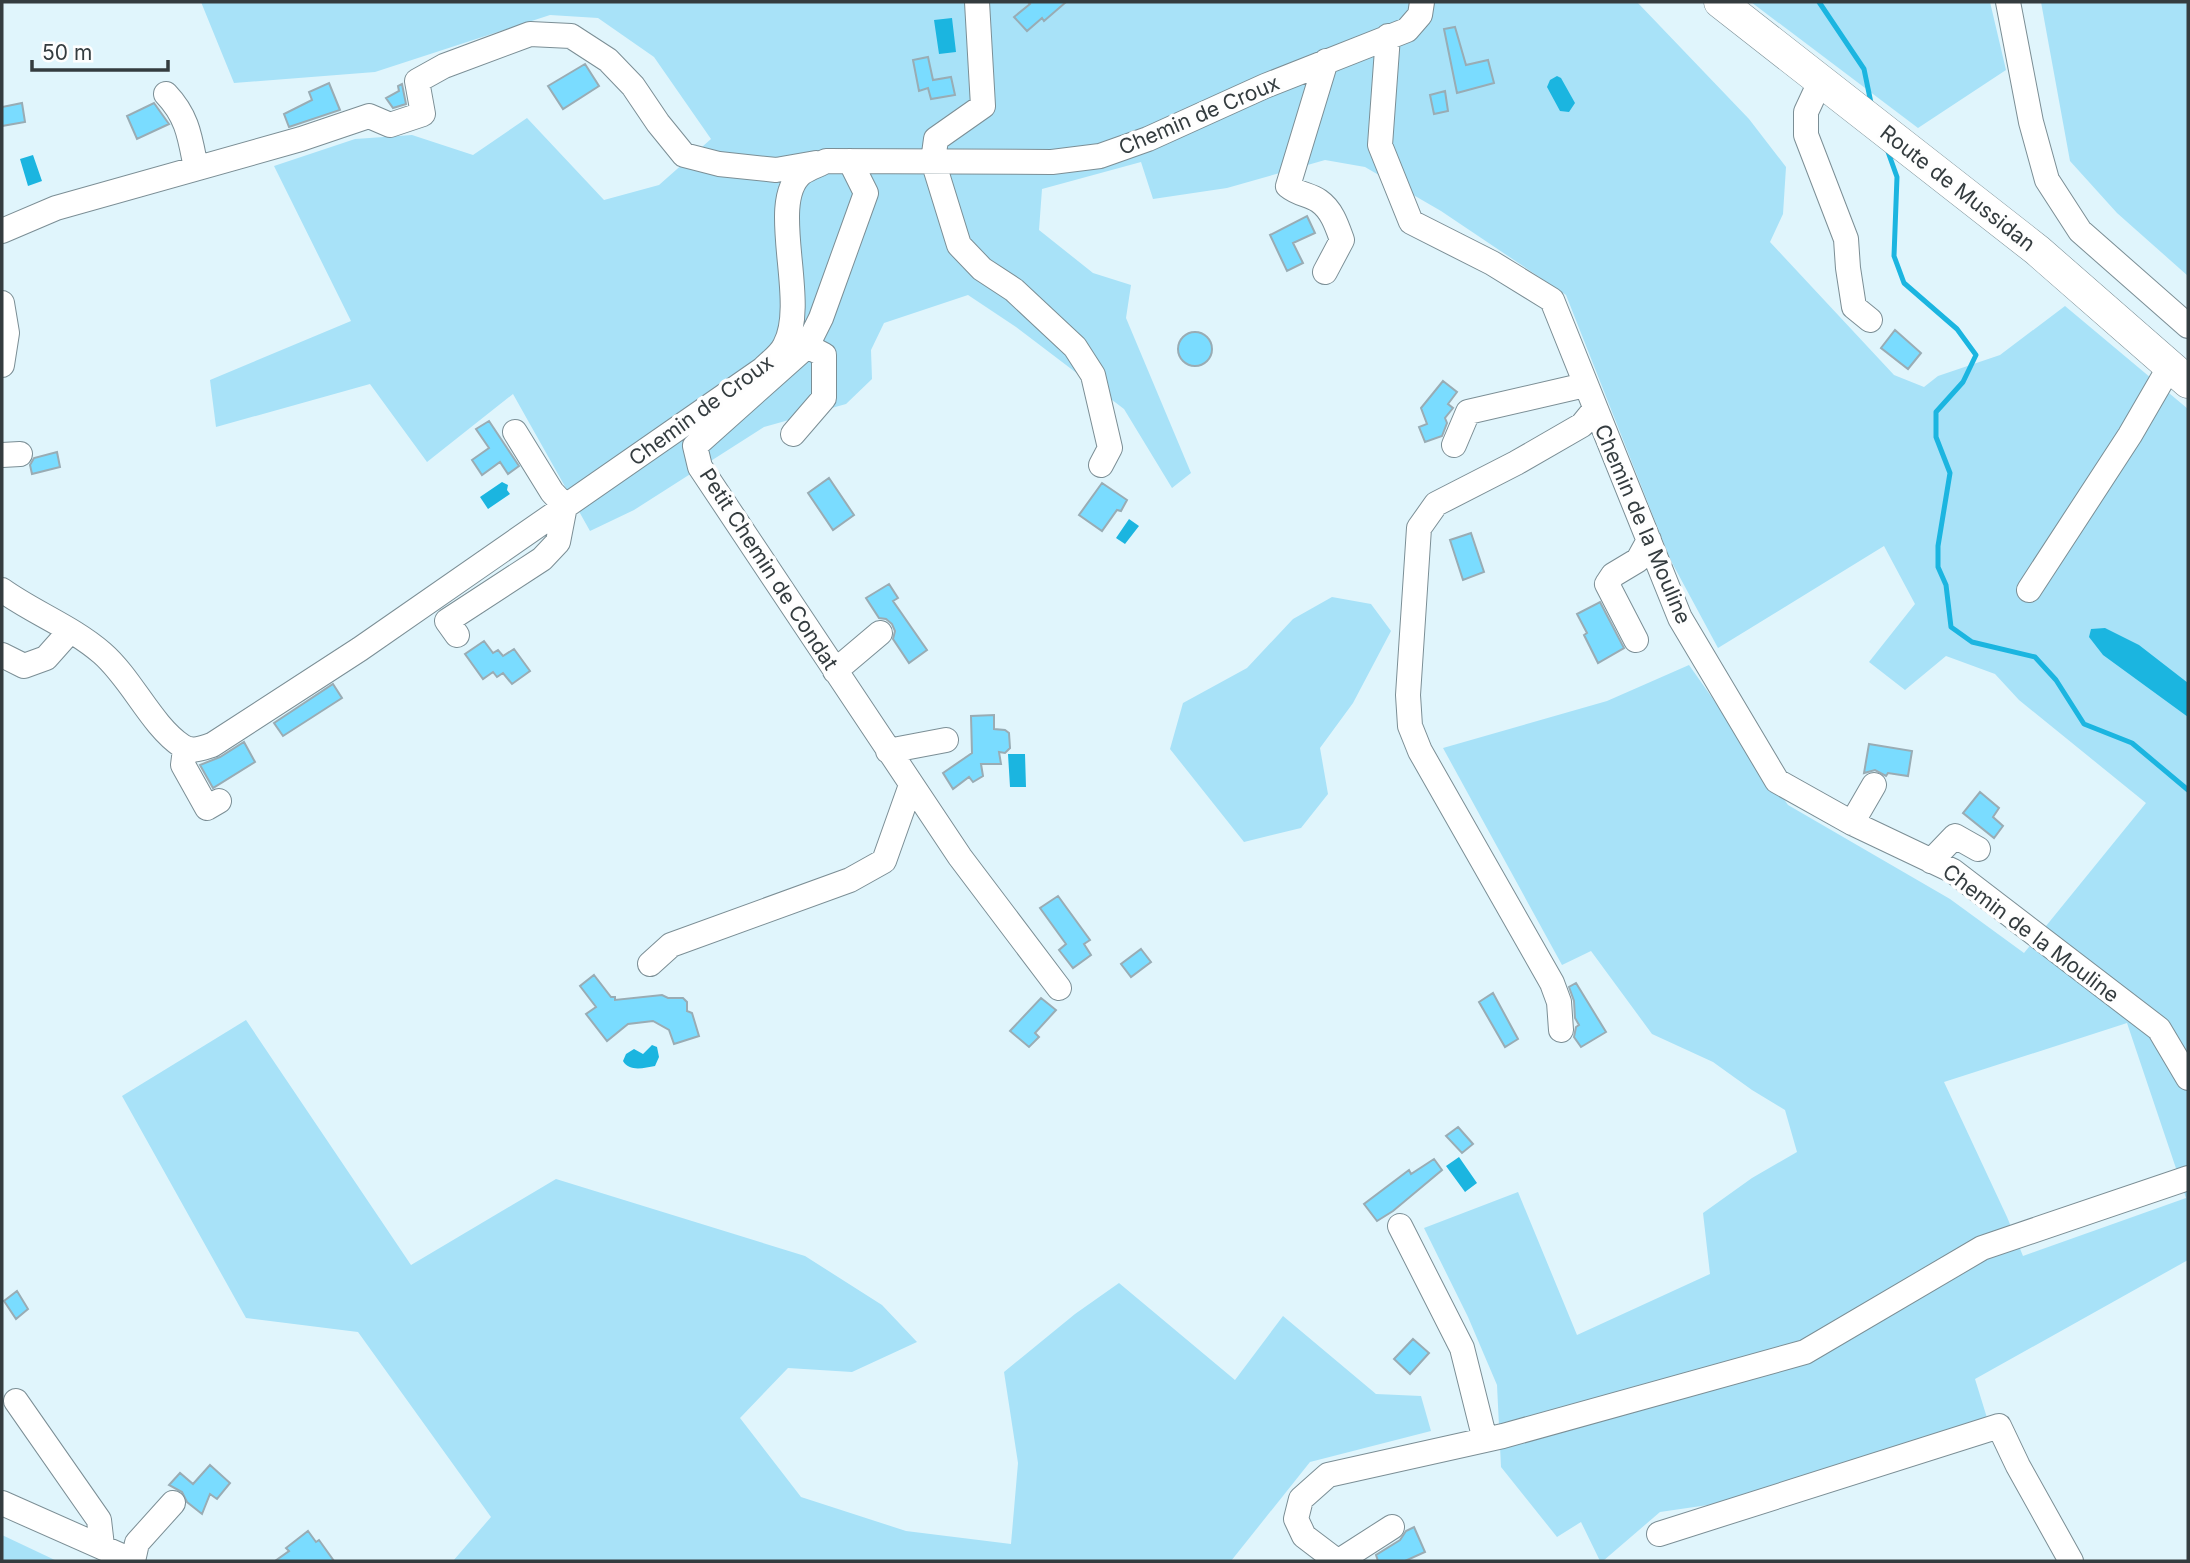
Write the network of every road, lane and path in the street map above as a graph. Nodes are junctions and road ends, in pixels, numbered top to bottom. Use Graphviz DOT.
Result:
graph roads {
  1 [pos="977,2"];
  2 [pos="1422,2"];
  3 [pos="1698,2"];
  4 [pos="1720,2"];
  5 [pos="2008,2"];
  6 [pos="1388,36"];
  7 [pos="1326,61"];
  8 [pos="1819,84"];
  9 [pos="166,94"];
  10 [pos="1862,113"];
  11 [pos="838,161"];
  12 [pos="933,161"];
  13 [pos="196,168"];
  14 [pos="2,231"];
  15 [pos="1325,272"];
  16 [pos="2,303"];
  17 [pos="1870,320"];
  18 [pos="2188,326"];
  19 [pos="807,346"];
  20 [pos="2,365"];
  21 [pos="2179,374"];
  22 [pos="1586,385"];
  23 [pos="1595,409"];
  24 [pos="515,432"];
  25 [pos="793,434"];
  26 [pos="1454,445"];
  27 [pos="1101,465"];
  28 [pos="565,506"];
  29 [pos="1649,540"];
  30 [pos="2,590"];
  31 [pos="2029,590"];
  32 [pos="70,631"];
  33 [pos="880,634"];
  34 [pos="457,635"];
  35 [pos="1636,640"];
  36 [pos="2,655"];
  37 [pos="835,671"];
  38 [pos="946,740"];
  39 [pos="185,749"];
  40 [pos="888,751"];
  41 [pos="911,785"];
  42 [pos="1874,785"];
  43 [pos="219,801"];
  44 [pos="1852,823"];
  45 [pos="1978,849"];
  46 [pos="1931,861"];
  47 [pos="650,964"];
  48 [pos="1059,988"];
  49 [pos="1561,1030"];
  50 [pos="2188,1078"];
  51 [pos="2188,1178"];
  52 [pos="1400,1226"];
  53 [pos="16,1401"];
  54 [pos="1485,1440"];
  55 [pos="2,1503"];
  56 [pos="173,1503"];
  57 [pos="1392,1527"];
  58 [pos="1659,1534"];
  59 [pos="102,1546"];
  60 [pos="133,1561"];
  61 [pos="1338,1561"];
  62 [pos="2071,1561"];
  1 -- 12 [label="street"];
  2 -- 6 [label="street, Chemin de Croux"];
  3 -- 8 [label="main road"];
  4 -- 10 [label="main road, Route de Mussidan"];
  5 -- 18 [label="street"];
  6 -- 7 [label="street, Chemin de Croux"];
  6 -- 22 [label="street, Chemin de la Mouline"];
  7 -- 12 [label="street, Chemin de Croux"];
  7 -- 15 [label="street"];
  8 -- 10 [label="main road"];
  8 -- 17 [label="street"];
  9 -- 13 [label="street"];
  10 -- 21 [label="main road, Route de Mussidan"];
  11 -- 12 [label="street, Chemin de Croux"];
  11 -- 13 [label="street"];
  11 -- 19 [label="street, Petit Chemin de Condat"];
  11 -- 28 [label="street, Chemin de Croux"];
  12 -- 27 [label="street"];
  13 -- 14 [label="street"];
  16 -- 20 [label="street"];
  19 -- 25 [label="street"];
  19 -- 37 [label="street, Petit Chemin de Condat"];
  21 -- 31 [label="street"];
  22 -- 23 [label="street, Chemin de la Mouline"];
  22 -- 26 [label="street"];
  23 -- 29 [label="street, Chemin de la Mouline"];
  23 -- 49 [label="street"];
  24 -- 28 [label="street"];
  28 -- 34 [label="street"];
  28 -- 39 [label="street, Chemin de Croux"];
  29 -- 35 [label="street"];
  29 -- 44 [label="street, Chemin de la Mouline"];
  30 -- 32 [label="street"];
  32 -- 36 [label="street"];
  32 -- 39 [label="street"];
  33 -- 37 [label="street"];
  37 -- 40 [label="street, Petit Chemin de Condat"];
  38 -- 40 [label="street"];
  39 -- 43 [label="street"];
  40 -- 41 [label="street, Petit Chemin de Condat"];
  41 -- 47 [label="street"];
  41 -- 48 [label="street, Petit Chemin de Condat"];
  42 -- 44 [label="street"];
  44 -- 46 [label="street, Chemin de la Mouline"];
  45 -- 46 [label="street"];
  46 -- 50 [label="street, Chemin de la Mouline"];
  51 -- 54 [label="street"];
  52 -- 54 [label="street"];
  53 -- 59 [label="street"];
  54 -- 61 [label="street"];
  55 -- 59 [label="street"];
  56 -- 60 [label="street"];
  57 -- 61 [label="street"];
  58 -- 62 [label="street"];
  59 -- 60 [label="street"];
}
